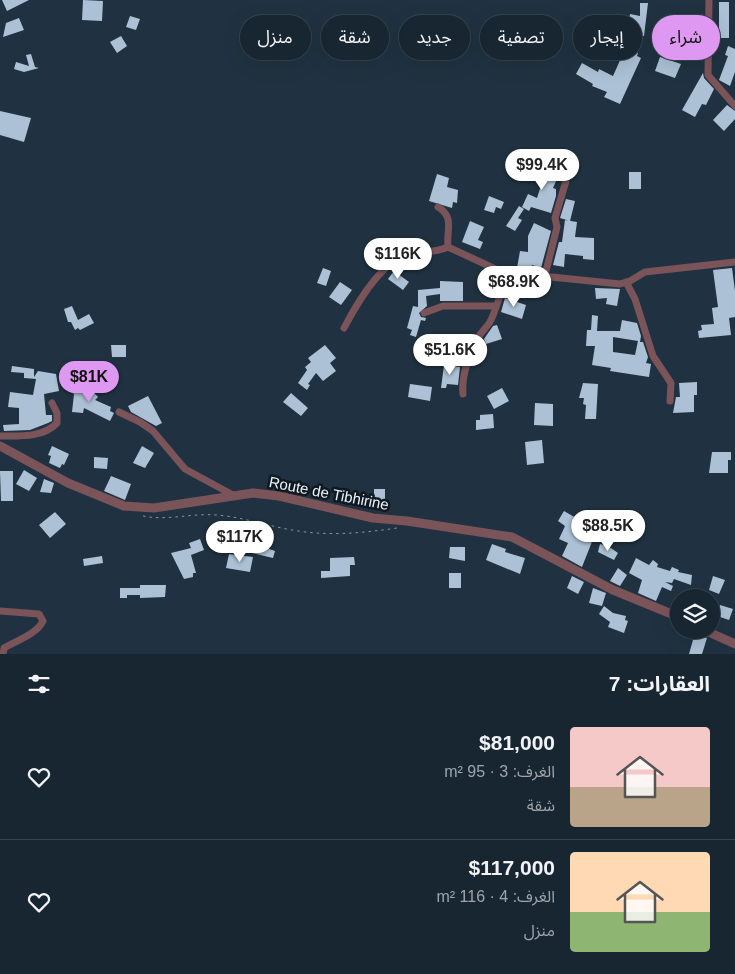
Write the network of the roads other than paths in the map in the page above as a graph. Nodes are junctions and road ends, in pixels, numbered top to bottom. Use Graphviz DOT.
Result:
graph roads {
  1 [pos="709,0"];
  2 [pos="735,106"];
  3 [pos="546,158"];
  4 [pos="438,207"];
  5 [pos="448,247"];
  6 [pos="735,262"];
  7 [pos="507,272"];
  8 [pos="545,275"];
  9 [pos="626,282"];
  10 [pos="496,306"];
  11 [pos="424,313"];
  12 [pos="344,328"];
  13 [pos="462,394"];
  14 [pos="670,402"];
  15 [pos="52,403"];
  16 [pos="119,412"];
  17 [pos="0,436"];
  18 [pos="0,446"];
  19 [pos="233,495"];
  20 [pos="0,610"];
  21 [pos="670,613"];
  22 [pos="720,637"];
  23 [pos="735,644"];
  24 [pos="3,654"];
  1 -- 2 [label="street"];
  3 -- 8 [label="street"];
  4 -- 5 [label="street"];
  5 -- 7 [label="street"];
  5 -- 12 [label="street"];
  6 -- 9 [label="street"];
  7 -- 8 [label="street"];
  7 -- 10 [label="street"];
  8 -- 9 [label="street"];
  9 -- 14 [label="street"];
  10 -- 11 [label="street"];
  10 -- 13 [label="street"];
  15 -- 17 [label="street"];
  16 -- 19 [label="street"];
  18 -- 19 [label="street, Route de Tibhirine"];
  19 -- 21 [label="street, Route de Tibhirine"];
  20 -- 24 [label="street"];
  22 -- 23 [label="street"];
}
